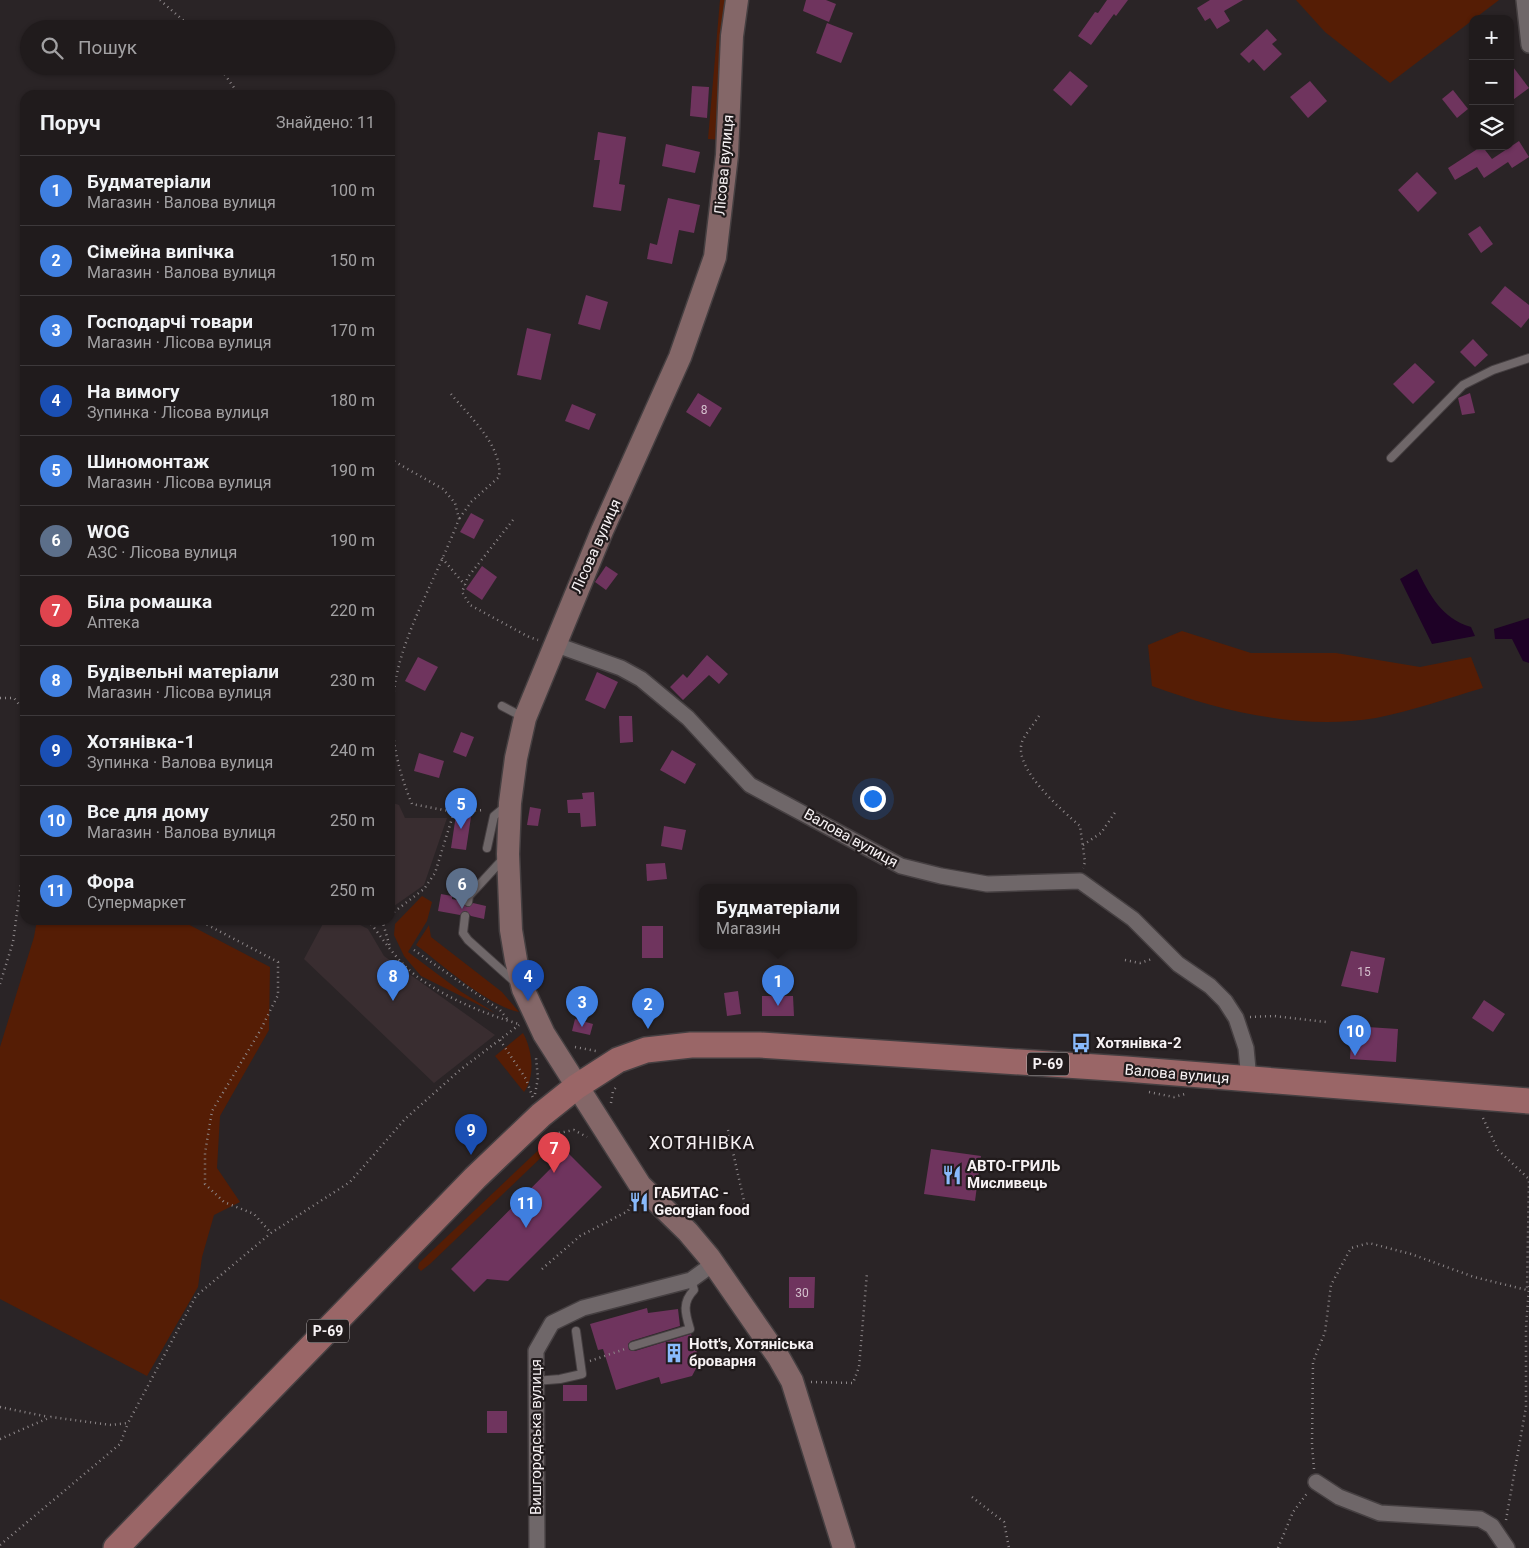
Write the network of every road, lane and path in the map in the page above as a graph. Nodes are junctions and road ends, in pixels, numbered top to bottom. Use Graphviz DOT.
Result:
graph roads {
  1 [pos="160,0"];
  2 [pos="737,0"];
  3 [pos="1524,0"];
  4 [pos="183,20"];
  5 [pos="1529,45"];
  6 [pos="225,75"];
  7 [pos="236,90"];
  8 [pos="1529,358"];
  9 [pos="451,394"];
  10 [pos="1391,458"];
  11 [pos="395,462"];
  12 [pos="459,519"];
  13 [pos="513,520"];
  14 [pos="442,558"];
  15 [pos="465,585"];
  16 [pos="554,644"];
  17 [pos="395,676"];
  18 [pos="0,698"];
  19 [pos="20,706"];
  20 [pos="502,706"];
  21 [pos="1039,716"];
  22 [pos="525,718"];
  23 [pos="395,749"];
  24 [pos="510,803"];
  25 [pos="1116,811"];
  26 [pos="454,812"];
  27 [pos="1083,845"];
  28 [pos="497,851"];
  29 [pos="1080,881"];
  30 [pos="20,883"];
  31 [pos="468,902"];
  32 [pos="395,910"];
  33 [pos="465,916"];
  34 [pos="208,925"];
  35 [pos="372,925"];
  36 [pos="383,925"];
  37 [pos="390,948"];
  38 [pos="414,950"];
  39 [pos="1168,954"];
  40 [pos="1125,960"];
  41 [pos="0,984"];
  42 [pos="523,989"];
  43 [pos="1236,1018"];
  44 [pos="509,1021"];
  45 [pos="1326,1022"];
  46 [pos="500,1040"];
  47 [pos="568,1044"];
  48 [pos="598,1052"];
  49 [pos="536,1054"];
  50 [pos="623,1078"];
  51 [pos="1249,1080"];
  52 [pos="576,1087"];
  53 [pos="1142,1089"];
  54 [pos="1191,1093"];
  55 [pos="534,1099"];
  56 [pos="1529,1101"];
  57 [pos="530,1104"];
  58 [pos="611,1107"];
  59 [pos="1482,1116"];
  60 [pos="574,1130"];
  61 [pos="728,1130"];
  62 [pos="547,1135"];
  63 [pos="1529,1179"];
  64 [pos="640,1185"];
  65 [pos="746,1210"];
  66 [pos="271,1233"];
  67 [pos="713,1264"];
  68 [pos="542,1269"];
  69 [pos="867,1273"];
  70 [pos="691,1280"];
  71 [pos="1528,1288"];
  72 [pos="576,1331"];
  73 [pos="633,1346"];
  74 [pos="581,1364"];
  75 [pos="535,1381"];
  76 [pos="792,1381"];
  77 [pos="0,1407"];
  78 [pos="51,1417"];
  79 [pos="128,1423"];
  80 [pos="0,1439"];
  81 [pos="1316,1482"];
  82 [pos="972,1497"];
  83 [pos="1503,1543"];
  84 [pos="0,1545"];
  85 [pos="116,1548"];
  86 [pos="536,1548"];
  87 [pos="844,1548"];
  88 [pos="1009,1548"];
  89 [pos="1278,1548"];
  1 -- 4 [label="path"];
  2 -- 16 [label="street, Лісова вулиця"];
  3 -- 5 [label="street"];
  6 -- 7 [label="path"];
  8 -- 10 [label="lane"];
  9 -- 12 [label="path"];
  11 -- 12 [label="path"];
  12 -- 14 [label="path"];
  13 -- 15 [label="path"];
  14 -- 15 [label="path"];
  14 -- 17 [label="path"];
  15 -- 16 [label="path"];
  16 -- 22 [label="street, Лісова вулиця"];
  16 -- 29 [label="street, Валова вулиця"];
  18 -- 19 [label="path"];
  20 -- 22 [label="lane"];
  21 -- 27 [label="path"];
  22 -- 24 [label="street, Лісова вулиця"];
  23 -- 26 [label="path"];
  24 -- 26 [label="path"];
  24 -- 28 [label="street, Лісова вулиця"];
  25 -- 27 [label="path"];
  26 -- 32 [label="path"];
  27 -- 29 [label="path"];
  28 -- 31 [label="lane"];
  28 -- 42 [label="street, Лісова вулиця"];
  29 -- 39 [label="street, Валова вулиця"];
  30 -- 41 [label="path"];
  33 -- 42 [label="lane"];
  34 -- 66 [label="path"];
  35 -- 37 [label="path"];
  36 -- 37 [label="path"];
  37 -- 44 [label="path"];
  38 -- 44 [label="path"];
  39 -- 40 [label="path"];
  39 -- 43 [label="street, Валова вулиця"];
  42 -- 52 [label="street, Лісова вулиця"];
  43 -- 45 [label="path"];
  43 -- 51 [label="street, Валова вулиця"];
  44 -- 46 [label="path"];
  46 -- 55 [label="path"];
  46 -- 66 [label="path"];
  47 -- 48 [label="path"];
  49 -- 55 [label="path"];
  50 -- 58 [label="path"];
  51 -- 52 [label="main road, Валова вулиця / Р-69"];
  51 -- 56 [label="main road, Валова вулиця / Р-69"];
  52 -- 64 [label="street, Лісова вулиця"];
  52 -- 85 [label="main road, Р-69"];
  53 -- 54 [label="path"];
  55 -- 57 [label="path"];
  59 -- 63 [label="path"];
  60 -- 62 [label="path"];
  61 -- 65 [label="path"];
  63 -- 71 [label="path"];
  64 -- 67 [label="street, Лісова вулиця"];
  64 -- 68 [label="path"];
  66 -- 79 [label="path"];
  67 -- 70 [label="street, Вишгородська вулиця"];
  67 -- 76 [label="street, Лісова вулиця"];
  69 -- 76 [label="path"];
  70 -- 73 [label="lane"];
  70 -- 75 [label="street, Вишгородська вулиця"];
  71 -- 81 [label="path"];
  71 -- 83 [label="path"];
  72 -- 74 [label="lane"];
  73 -- 74 [label="path"];
  74 -- 75 [label="lane"];
  75 -- 86 [label="street, Вишгородська вулиця"];
  76 -- 87 [label="street, Лісова вулиця"];
  77 -- 78 [label="path"];
  78 -- 79 [label="path"];
  78 -- 80 [label="path"];
  79 -- 84 [label="path"];
  81 -- 83 [label="street"];
  81 -- 89 [label="path"];
  82 -- 88 [label="path"];
}
